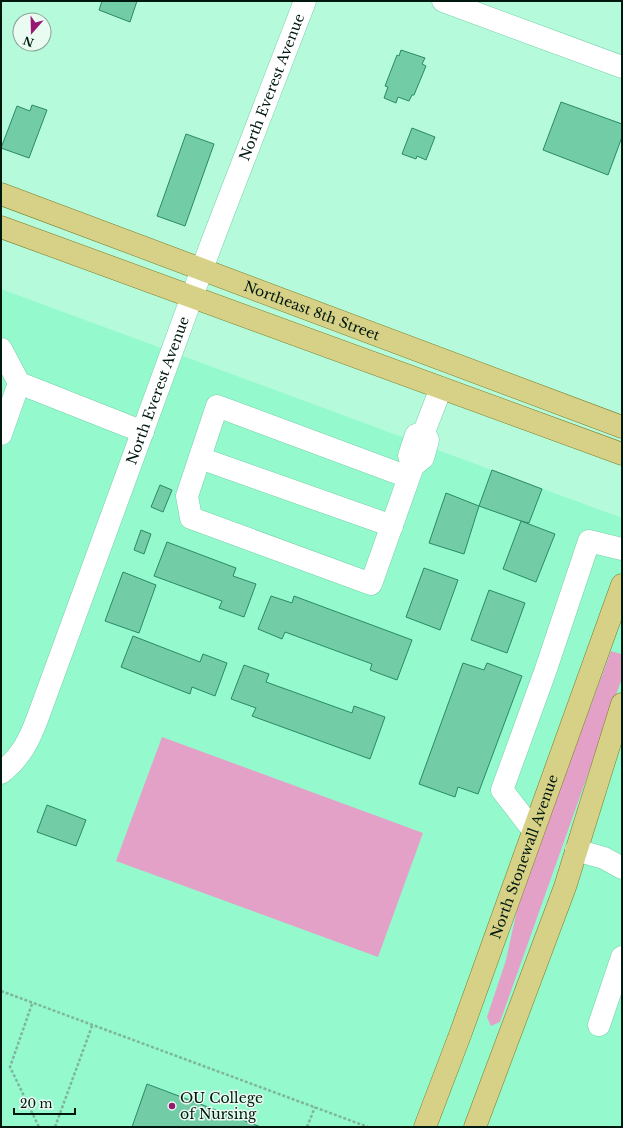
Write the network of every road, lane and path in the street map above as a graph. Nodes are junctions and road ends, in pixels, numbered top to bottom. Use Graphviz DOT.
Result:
graph roads {
  1 [pos="305,1"];
  2 [pos="443,1"];
  3 [pos="622,67"];
  4 [pos="1,194"];
  5 [pos="1,227"];
  6 [pos="202,270"];
  7 [pos="192,296"];
  8 [pos="1,349"];
  9 [pos="19,383"];
  10 [pos="441,388"];
  11 [pos="622,427"];
  12 [pos="143,432"];
  13 [pos="1,434"];
  14 [pos="622,454"];
  15 [pos="200,458"];
  16 [pos="410,472"];
  17 [pos="392,526"];
  18 [pos="622,549"];
  19 [pos="622,585"];
  20 [pos="620,717"];
  21 [pos="1,773"];
  22 [pos="533,830"];
  23 [pos="576,850"];
  24 [pos="622,868"];
  25 [pos="622,957"];
  26 [pos="1,992"];
  27 [pos="32,1004"];
  28 [pos="599,1025"];
  29 [pos="92,1026"];
  30 [pos="315,1108"];
  31 [pos="39,1127"];
  32 [pos="55,1127"];
  33 [pos="307,1127"];
  34 [pos="368,1127"];
  35 [pos="425,1127"];
  36 [pos="475,1127"];
  1 -- 6 [label="street, North Everest Avenue"];
  2 -- 3 [label="street"];
  4 -- 6 [label="main road, Northeast 8th Street"];
  5 -- 7 [label="main road, Northeast 8th Street"];
  6 -- 7 [label="street, North Everest Avenue"];
  6 -- 11 [label="main road, Northeast 8th Street"];
  7 -- 10 [label="main road, Northeast 8th Street"];
  7 -- 12 [label="street, North Everest Avenue"];
  8 -- 9 [label="street"];
  9 -- 12 [label="street"];
  9 -- 13 [label="street"];
  10 -- 14 [label="main road, Northeast 8th Street"];
  10 -- 16 [label="street"];
  12 -- 21 [label="street, North Everest Avenue"];
  15 -- 16 [label="street"];
  15 -- 17 [label="street"];
  15 -- 17 [label="street"];
  16 -- 17 [label="street"];
  18 -- 22 [label="street"];
  19 -- 22 [label="main road, North Stonewall Avenue"];
  20 -- 23 [label="main road"];
  22 -- 35 [label="main road, North Stonewall Avenue"];
  23 -- 24 [label="street"];
  23 -- 36 [label="main road"];
  25 -- 28 [label="street"];
  26 -- 27 [label="path"];
  27 -- 29 [label="path"];
  27 -- 31 [label="path"];
  29 -- 30 [label="path"];
  29 -- 32 [label="path"];
  30 -- 33 [label="path"];
  30 -- 34 [label="path"];
}
